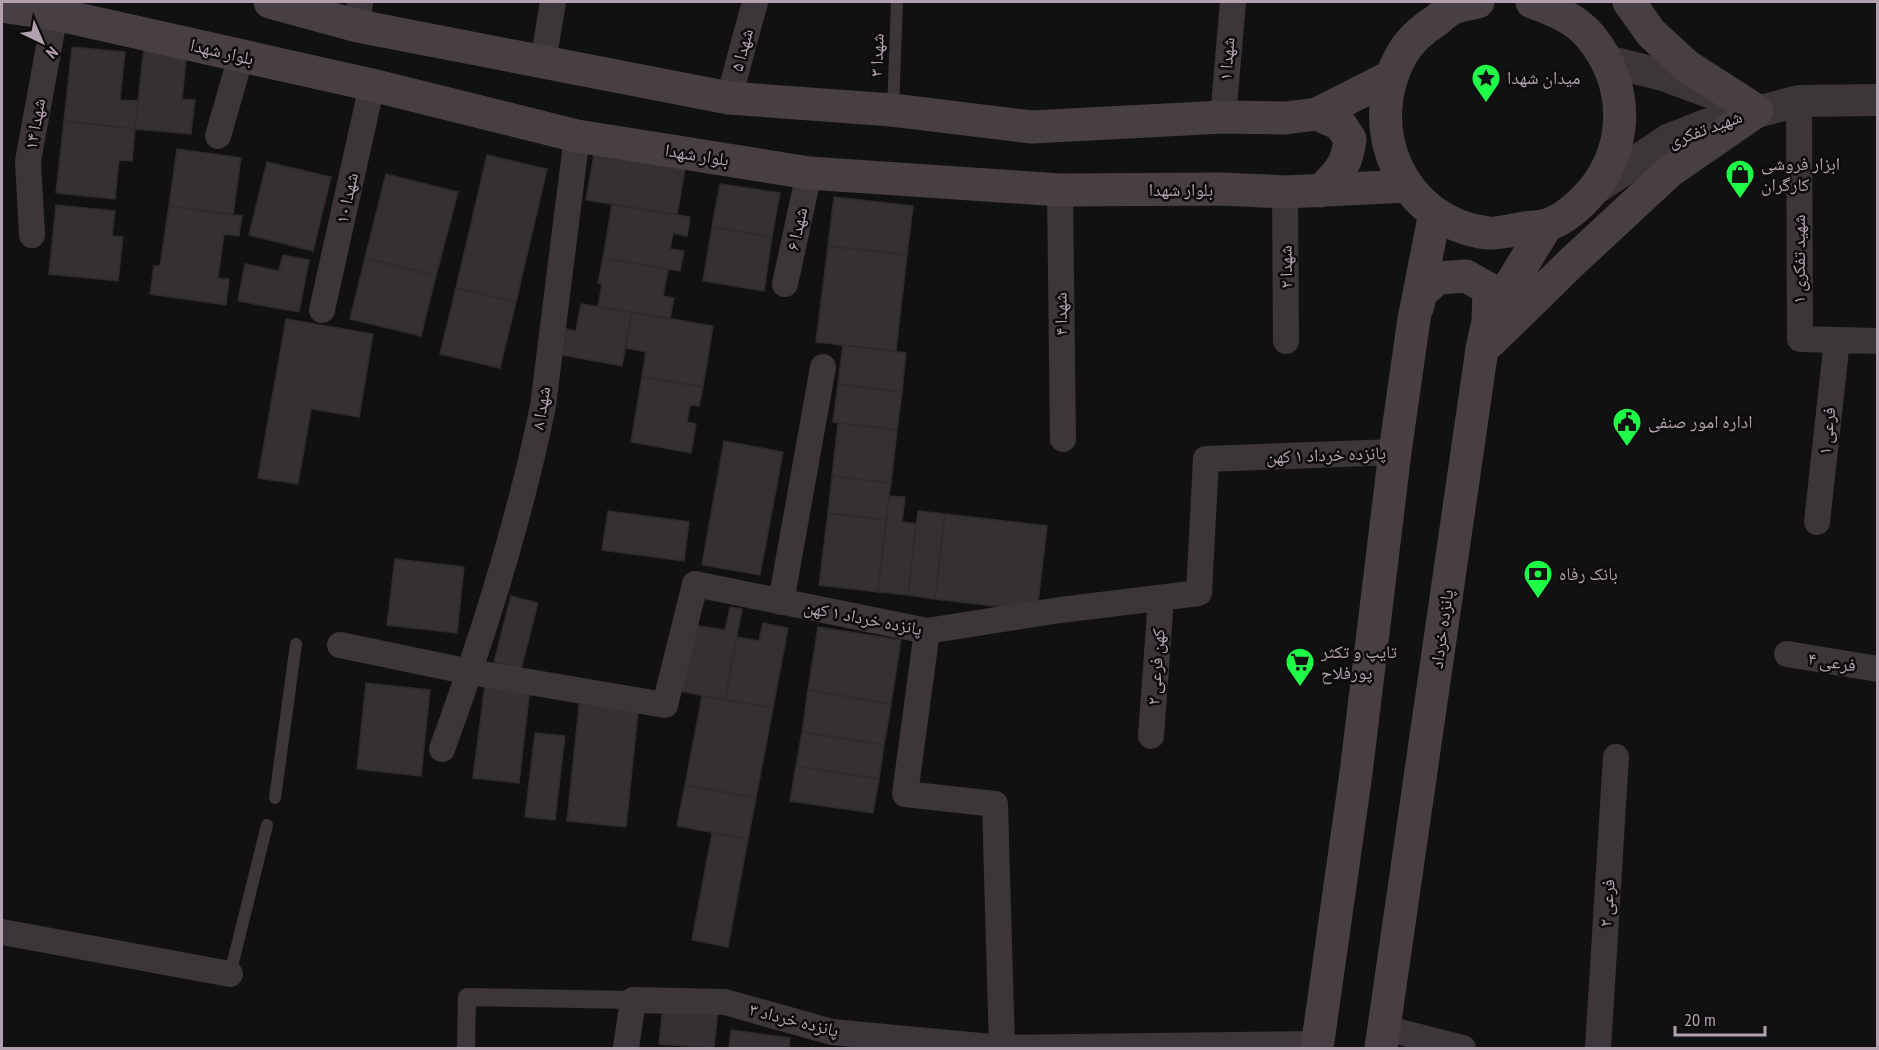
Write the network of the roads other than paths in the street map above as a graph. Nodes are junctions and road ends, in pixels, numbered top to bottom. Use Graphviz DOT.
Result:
graph roads {
  1 [pos="270,2"];
  2 [pos="553,2"];
  3 [pos="755,2"];
  4 [pos="897,2"];
  5 [pos="1233,2"];
  6 [pos="1478,2"];
  7 [pos="1532,2"];
  8 [pos="1629,2"];
  9 [pos="2,6"];
  10 [pos="1563,8"];
  11 [pos="55,14"];
  12 [pos="359,14"];
  13 [pos="1422,16"];
  14 [pos="241,56"];
  15 [pos="1607,61"];
  16 [pos="543,62"];
  17 [pos="1390,78"];
  18 [pos="372,86"];
  19 [pos="729,98"];
  20 [pos="1878,100"];
  21 [pos="1799,101"];
  22 [pos="892,110"];
  23 [pos="1757,111"];
  24 [pos="1317,114"];
  25 [pos="1223,117"];
  26 [pos="218,136"];
  27 [pos="577,136"];
  28 [pos="809,173"];
  29 [pos="1407,186"];
  30 [pos="1594,189"];
  31 [pos="1060,190"];
  32 [pos="1321,191"];
  33 [pos="1285,192"];
  34 [pos="1435,213"];
  35 [pos="1547,225"];
  36 [pos="32,235"];
  37 [pos="785,284"];
  38 [pos="322,310"];
  39 [pos="1414,319"];
  40 [pos="1485,335"];
  41 [pos="1837,340"];
  42 [pos="1286,341"];
  43 [pos="1878,341"];
  44 [pos="824,367"];
  45 [pos="1063,439"];
  46 [pos="1395,452"];
  47 [pos="1818,522"];
  48 [pos="1161,598"];
  49 [pos="781,602"];
  50 [pos="927,631"];
  51 [pos="296,644"];
  52 [pos="340,645"];
  53 [pos="1787,654"];
  54 [pos="1878,669"];
  55 [pos="470,672"];
  56 [pos="1151,736"];
  57 [pos="442,749"];
  58 [pos="1616,757"];
  59 [pos="275,798"];
  60 [pos="267,825"];
  61 [pos="2,932"];
  62 [pos="230,974"];
  63 [pos="633,1000"];
  64 [pos="1383,1038"];
  65 [pos="831,1040"];
  66 [pos="1317,1046"];
  67 [pos="466,1048"];
  68 [pos="626,1048"];
  69 [pos="1002,1048"];
  70 [pos="1463,1048"];
  71 [pos="1598,1048"];
  1 -- 12 [label="main road"];
  2 -- 16 [label="street"];
  3 -- 19 [label="street, شهدا ۵"];
  4 -- 22 [label="lane, شهدا ۳"];
  5 -- 25 [label="street, شهدا ۱"];
  6 -- 13 [label="main road"];
  7 -- 10 [label="main road"];
  8 -- 23 [label="main road"];
  9 -- 11 [label="main road, بلوار شهدا"];
  10 -- 15 [label="main road"];
  11 -- 14 [label="main road, بلوار شهدا"];
  11 -- 36 [label="street, شهدا ۱۴"];
  12 -- 16 [label="main road"];
  13 -- 17 [label="main road"];
  14 -- 18 [label="main road, بلوار شهدا"];
  14 -- 26 [label="street"];
  15 -- 23 [label="street, شهید تفکری"];
  15 -- 30 [label="main road"];
  16 -- 19 [label="main road"];
  17 -- 24 [label="main road"];
  17 -- 29 [label="main road"];
  18 -- 27 [label="main road, بلوار شهدا"];
  18 -- 38 [label="street, شهدا ۱۰"];
  19 -- 22 [label="main road"];
  20 -- 21 [label="street, شهید تفکری"];
  21 -- 23 [label="street, شهید تفکری"];
  21 -- 41 [label="street, شهید تفکری ۱"];
  22 -- 25 [label="main road"];
  23 -- 30 [label="street, شهید تفکری"];
  23 -- 40 [label="main road"];
  24 -- 25 [label="main road"];
  24 -- 32 [label="main road"];
  27 -- 28 [label="main road, بلوار شهدا"];
  27 -- 55 [label="street, شهدا ۸"];
  28 -- 31 [label="main road, بلوار شهدا"];
  28 -- 37 [label="street, شهدا ۶"];
  29 -- 32 [label="main road, بلوار شهدا"];
  29 -- 34 [label="main road"];
  30 -- 35 [label="main road"];
  31 -- 33 [label="main road, بلوار شهدا"];
  31 -- 45 [label="street, شهدا ۴"];
  32 -- 33 [label="main road, بلوار شهدا"];
  33 -- 42 [label="street, شهدا ۲"];
  34 -- 35 [label="main road"];
  34 -- 39 [label="main road"];
  35 -- 40 [label="main road, پانزده خرداد"];
  39 -- 40 [label="main road"];
  39 -- 46 [label="main road"];
  40 -- 64 [label="main road, پانزده خرداد"];
  41 -- 43 [label="street, شهید تفکری ۱"];
  41 -- 47 [label="street, فرعی ۱"];
  44 -- 49 [label="street"];
  46 -- 48 [label="street, پانزده خرداد ۱ کهن"];
  46 -- 66 [label="main road"];
  48 -- 50 [label="street, پانزده خرداد ۱ کهن"];
  48 -- 56 [label="street, کهن فرعی ۲"];
  49 -- 50 [label="street, پانزده خرداد ۱ کهن"];
  49 -- 55 [label="street, پانزده خرداد ۱ کهن"];
  50 -- 69 [label="street"];
  51 -- 59 [label="lane"];
  52 -- 55 [label="street, پانزده خرداد ۱ کهن"];
  53 -- 54 [label="street, فرعی ۴"];
  55 -- 57 [label="street, شهدا ۸"];
  58 -- 71 [label="street, فرعی ۲"];
  60 -- 62 [label="lane"];
  61 -- 62 [label="street"];
  63 -- 65 [label="street, پانزده خرداد ۳"];
  63 -- 67 [label="street, پانزده خرداد ۳"];
  63 -- 68 [label="street"];
  64 -- 70 [label="street"];
  65 -- 69 [label="street, پانزده خرداد ۳"];
  66 -- 69 [label="street, پانزده خرداد ۳"];
}
